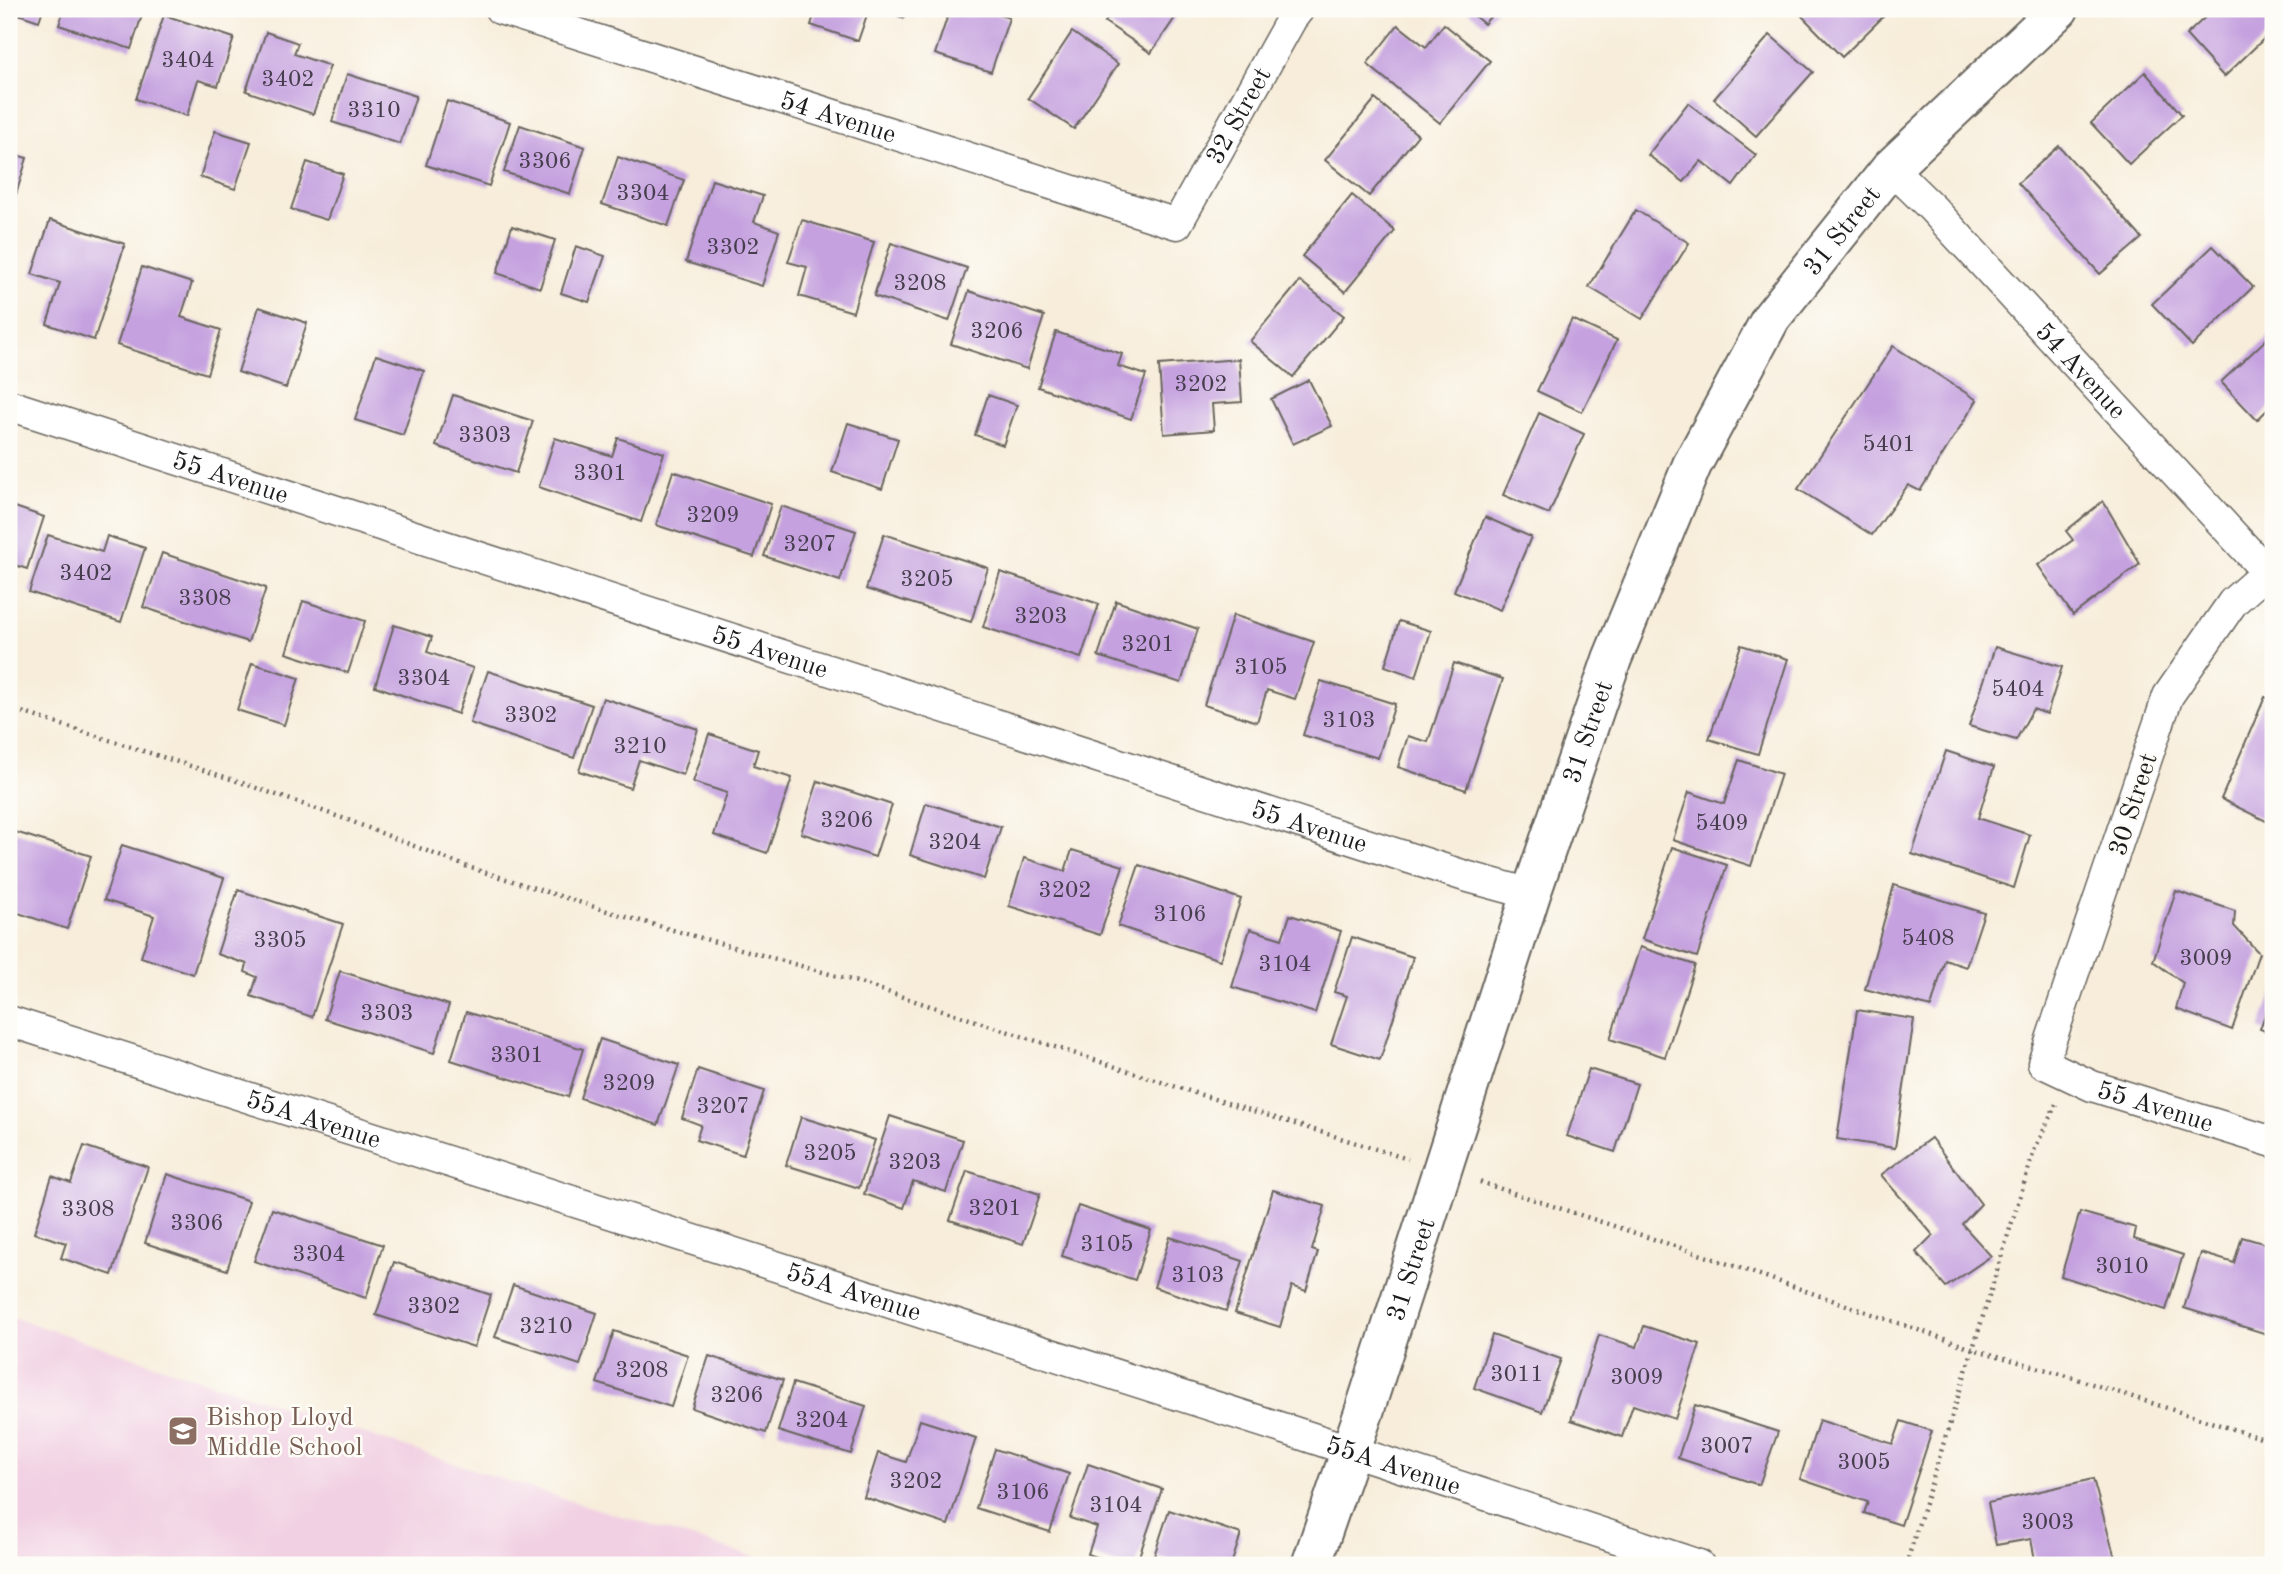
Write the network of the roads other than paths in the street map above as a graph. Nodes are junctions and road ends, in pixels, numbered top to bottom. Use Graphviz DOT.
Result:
graph roads {
  1 [pos="500,9"];
  2 [pos="1299,9"];
  3 [pos="2059,9"];
  4 [pos="1891,167"];
  5 [pos="1177,224"];
  6 [pos="9,405"];
  7 [pos="2270,573"];
  8 [pos="1531,894"];
  9 [pos="9,1021"];
  10 [pos="2056,1069"];
  11 [pos="2273,1142"];
  12 [pos="1351,1450"];
  13 [pos="1311,1565"];
  14 [pos="1699,1565"];
  1 -- 5 [label="street, 54 Avenue"];
  2 -- 5 [label="street, 32 Street"];
  3 -- 4 [label="street, 31 Street"];
  4 -- 7 [label="street, 54 Avenue"];
  4 -- 8 [label="street, 31 Street"];
  6 -- 8 [label="street, 55 Avenue"];
  7 -- 10 [label="street, 30 Street"];
  8 -- 12 [label="street, 31 Street"];
  9 -- 12 [label="street, 55A Avenue"];
  10 -- 11 [label="street, 55 Avenue"];
  12 -- 13 [label="street, 31 Street"];
  12 -- 14 [label="street, 55A Avenue"];
}
